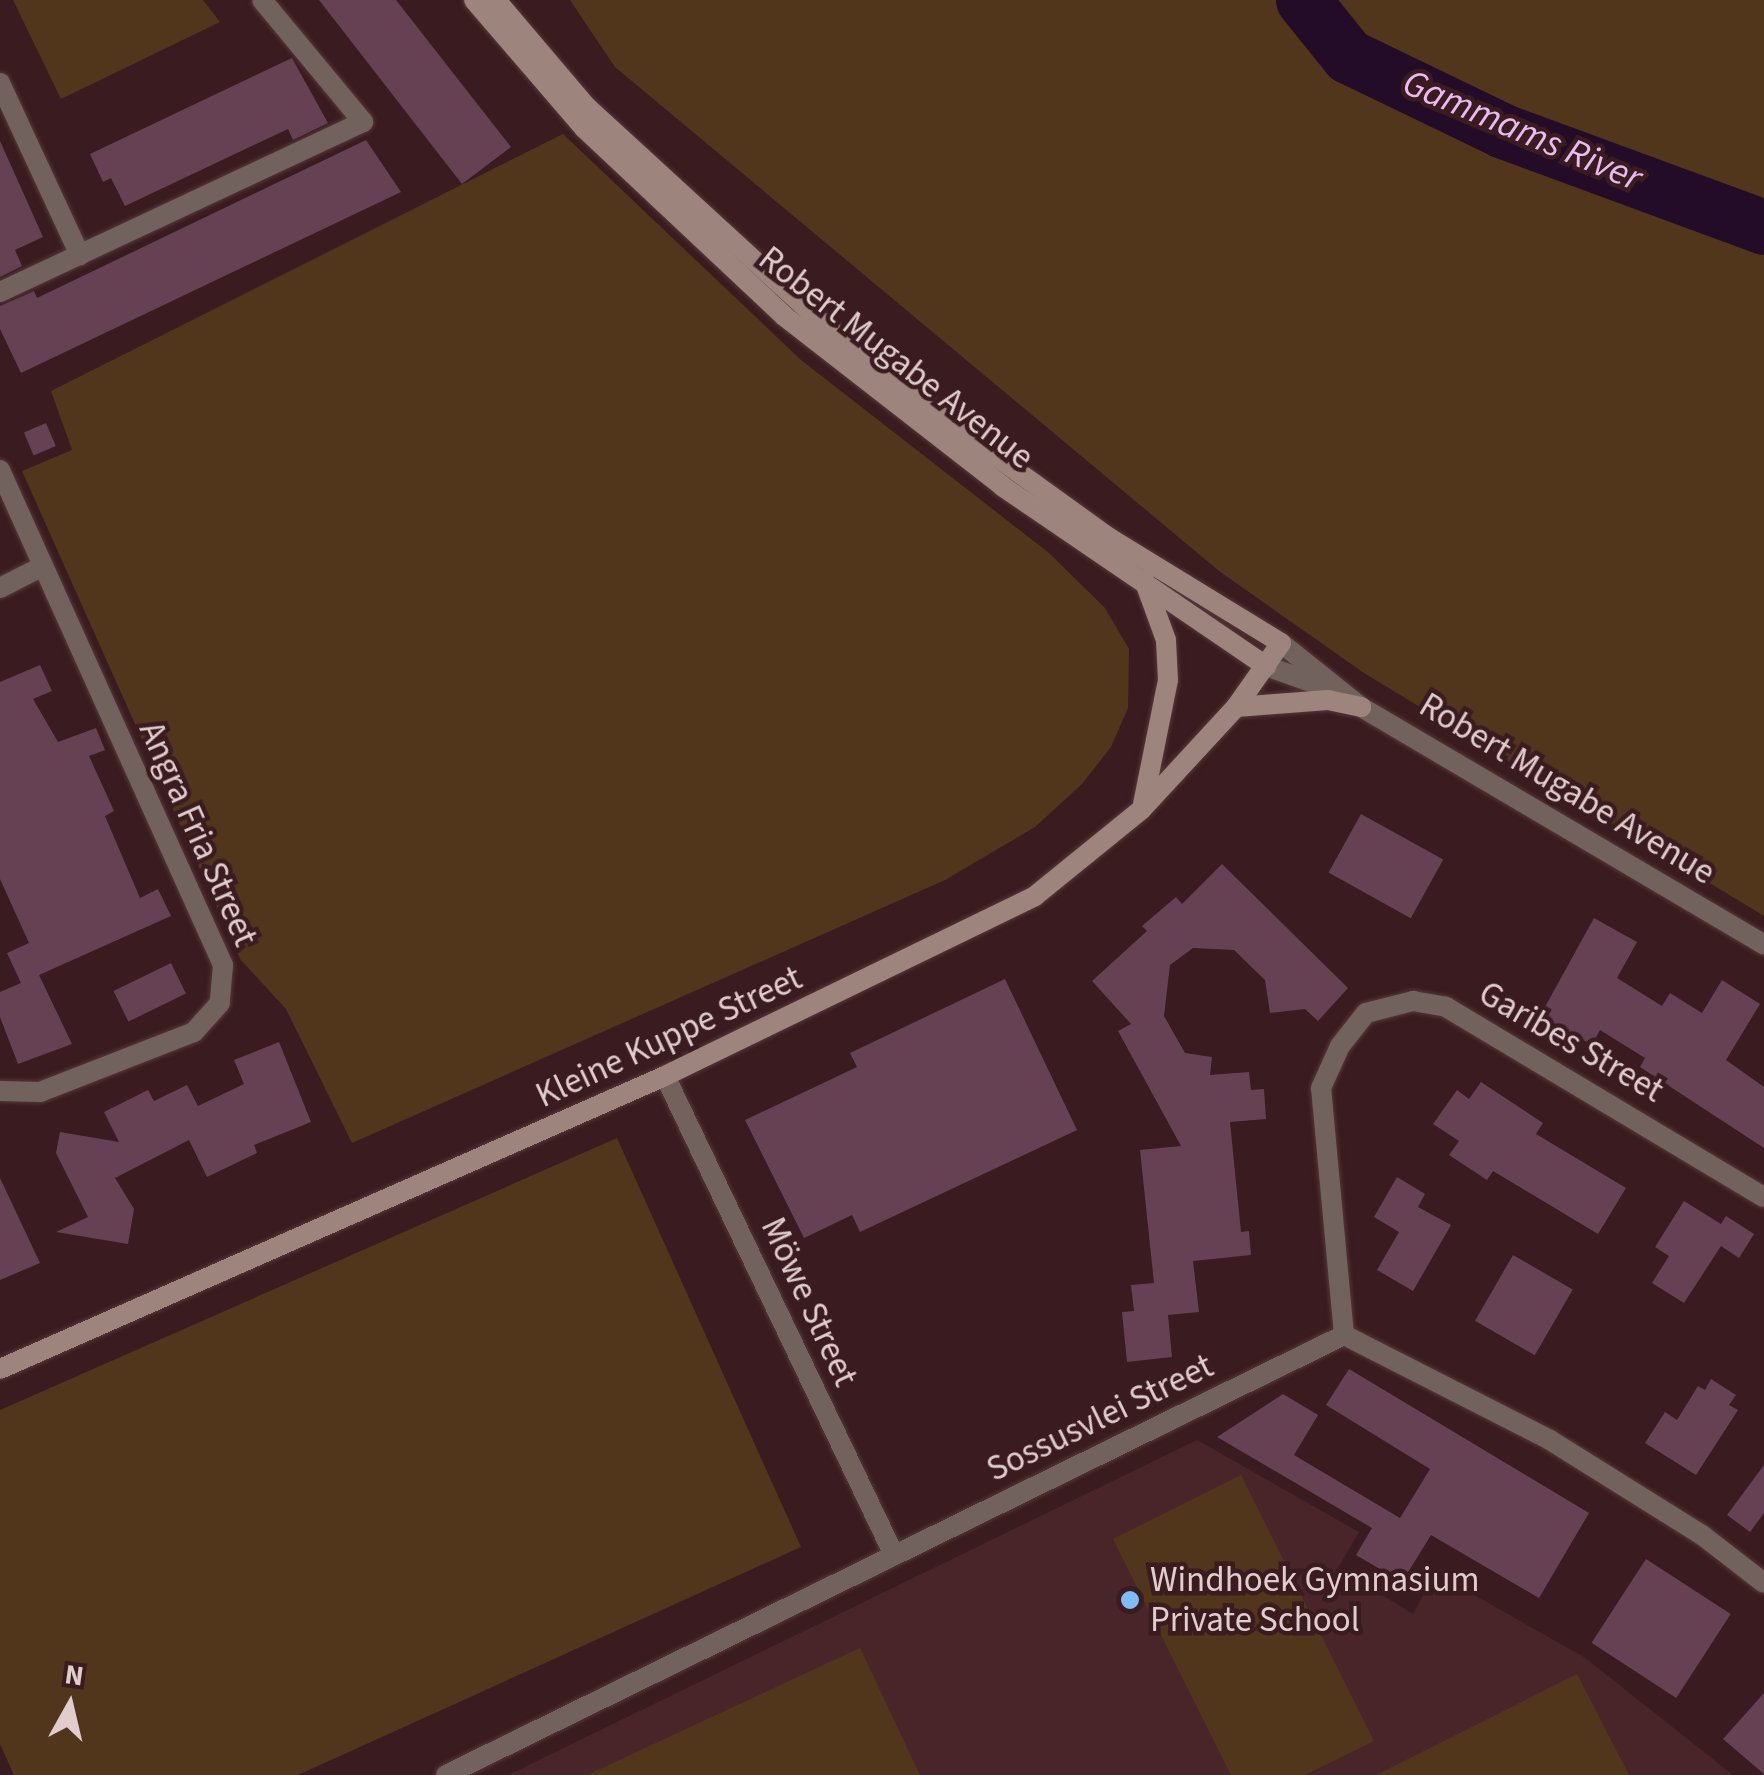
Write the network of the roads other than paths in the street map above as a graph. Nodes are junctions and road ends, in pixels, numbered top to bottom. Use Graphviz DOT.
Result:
graph roads {
  1 [pos="262,0"];
  2 [pos="474,0"];
  3 [pos="496,0"];
  4 [pos="0,83"];
  5 [pos="8,123"];
  6 [pos="80,255"];
  7 [pos="0,292"];
  8 [pos="0,470"];
  9 [pos="43,566"];
  10 [pos="1144,580"];
  11 [pos="0,588"];
  12 [pos="1281,644"];
  13 [pos="1266,666"];
  14 [pos="1337,690"];
  15 [pos="1236,706"];
  16 [pos="1361,706"];
  17 [pos="1141,810"];
  18 [pos="1764,944"];
  19 [pos="665,1076"];
  20 [pos="0,1091"];
  21 [pos="1764,1196"];
  22 [pos="1344,1335"];
  23 [pos="0,1368"];
  24 [pos="894,1555"];
  25 [pos="1764,1583"];
  26 [pos="446,1775"];
  1 -- 6 [label="street"];
  2 -- 10 [label="street, Robert Mugabe Avenue"];
  3 -- 12 [label="street, Robert Mugabe Avenue"];
  4 -- 5 [label="street"];
  5 -- 6 [label="street"];
  6 -- 7 [label="street"];
  8 -- 9 [label="street, Angra Fria Street"];
  9 -- 11 [label="street"];
  9 -- 20 [label="street, Angra Fria Street"];
  10 -- 13 [label="street, Robert Mugabe Avenue"];
  10 -- 17 [label="street"];
  12 -- 13 [label="street, Kleine Kuppe Street"];
  12 -- 14 [label="street, Robert Mugabe Avenue"];
  13 -- 14 [label="street, Robert Mugabe Avenue"];
  13 -- 15 [label="street, Kleine Kuppe Street"];
  14 -- 16 [label="street, Robert Mugabe Avenue"];
  15 -- 16 [label="street"];
  15 -- 17 [label="street, Kleine Kuppe Street"];
  16 -- 18 [label="street, Robert Mugabe Avenue"];
  17 -- 19 [label="street, Kleine Kuppe Street"];
  19 -- 23 [label="street, Kleine Kuppe Street"];
  19 -- 24 [label="street, Möwe Street"];
  21 -- 22 [label="street, Garibes Street"];
  22 -- 24 [label="street, Sossusvlei Street"];
  22 -- 25 [label="street"];
  24 -- 26 [label="street, Sossusvlei Street"];
}
